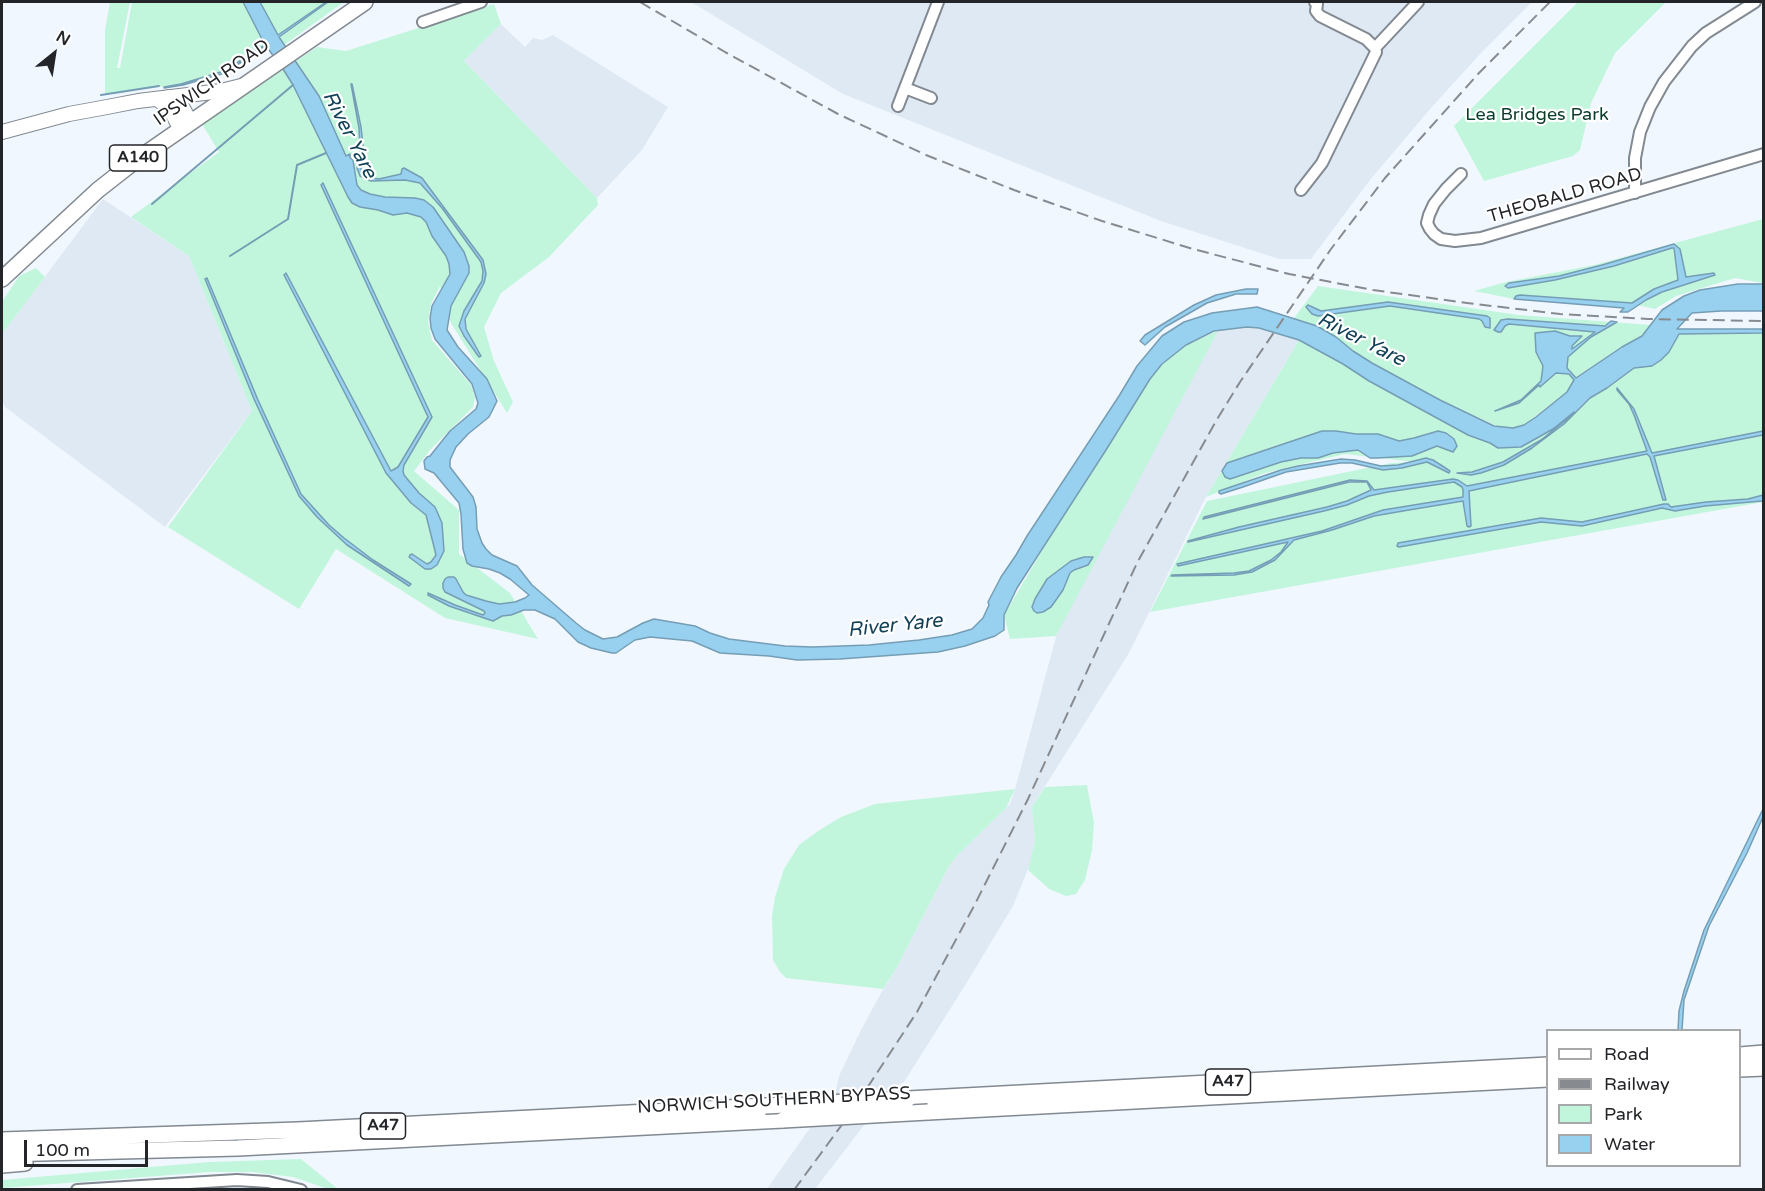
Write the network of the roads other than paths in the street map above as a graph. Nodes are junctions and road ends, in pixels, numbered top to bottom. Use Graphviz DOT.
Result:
graph roads {
  1 [pos="365,2"];
  2 [pos="482,2"];
  3 [pos="938,2"];
  4 [pos="1315,2"];
  5 [pos="1418,2"];
  6 [pos="1755,2"];
  7 [pos="423,22"];
  8 [pos="1375,48"];
  9 [pos="242,85"];
  10 [pos="905,88"];
  11 [pos="163,98"];
  12 [pos="931,98"];
  13 [pos="898,106"];
  14 [pos="185,125"];
  15 [pos="2,132"];
  16 [pos="1764,154"];
  17 [pos="1453,178"];
  18 [pos="1301,190"];
  19 [pos="1635,193"];
  20 [pos="3,278"];
  21 [pos="1764,1053"];
  22 [pos="1741,1055"];
  23 [pos="1546,1065"];
  24 [pos="1764,1068"];
  25 [pos="1741,1069"];
  26 [pos="1546,1079"];
  27 [pos="2,1129"];
  28 [pos="298,1130"];
  29 [pos="2,1140"];
  30 [pos="238,1148"];
  31 [pos="2,1154"];
  32 [pos="2,1165"];
  33 [pos="77,1190"];
  34 [pos="301,1190"];
  1 -- 9 [label="highway, IPSWICH ROAD / A140"];
  2 -- 7 [label="street"];
  3 -- 10 [label="street"];
  4 -- 8 [label="street"];
  5 -- 8 [label="street"];
  6 -- 19 [label="street"];
  8 -- 18 [label="street"];
  9 -- 11 [label="main road"];
  9 -- 14 [label="highway, IPSWICH ROAD / A140"];
  10 -- 12 [label="street"];
  10 -- 13 [label="street"];
  11 -- 14 [label="main road"];
  11 -- 15 [label="main road"];
  14 -- 20 [label="highway, IPSWICH ROAD / A140"];
  16 -- 19 [label="street, THEOBALD ROAD"];
  17 -- 19 [label="street, THEOBALD ROAD"];
  21 -- 22 [label="highway"];
  23 -- 28 [label="highway, NORWICH SOUTHERN BYPASS / A47, bridge"];
  24 -- 25 [label="highway"];
  26 -- 30 [label="highway, NORWICH SOUTHERN BYPASS / A47, bridge"];
  27 -- 28 [label="highway, A47"];
  28 -- 29 [label="highway, NORWICH SOUTHERN BYPASS / A47"];
  30 -- 31 [label="highway, NORWICH SOUTHERN BYPASS / A47"];
  30 -- 32 [label="highway, A47"];
  33 -- 34 [label="street"];
}
